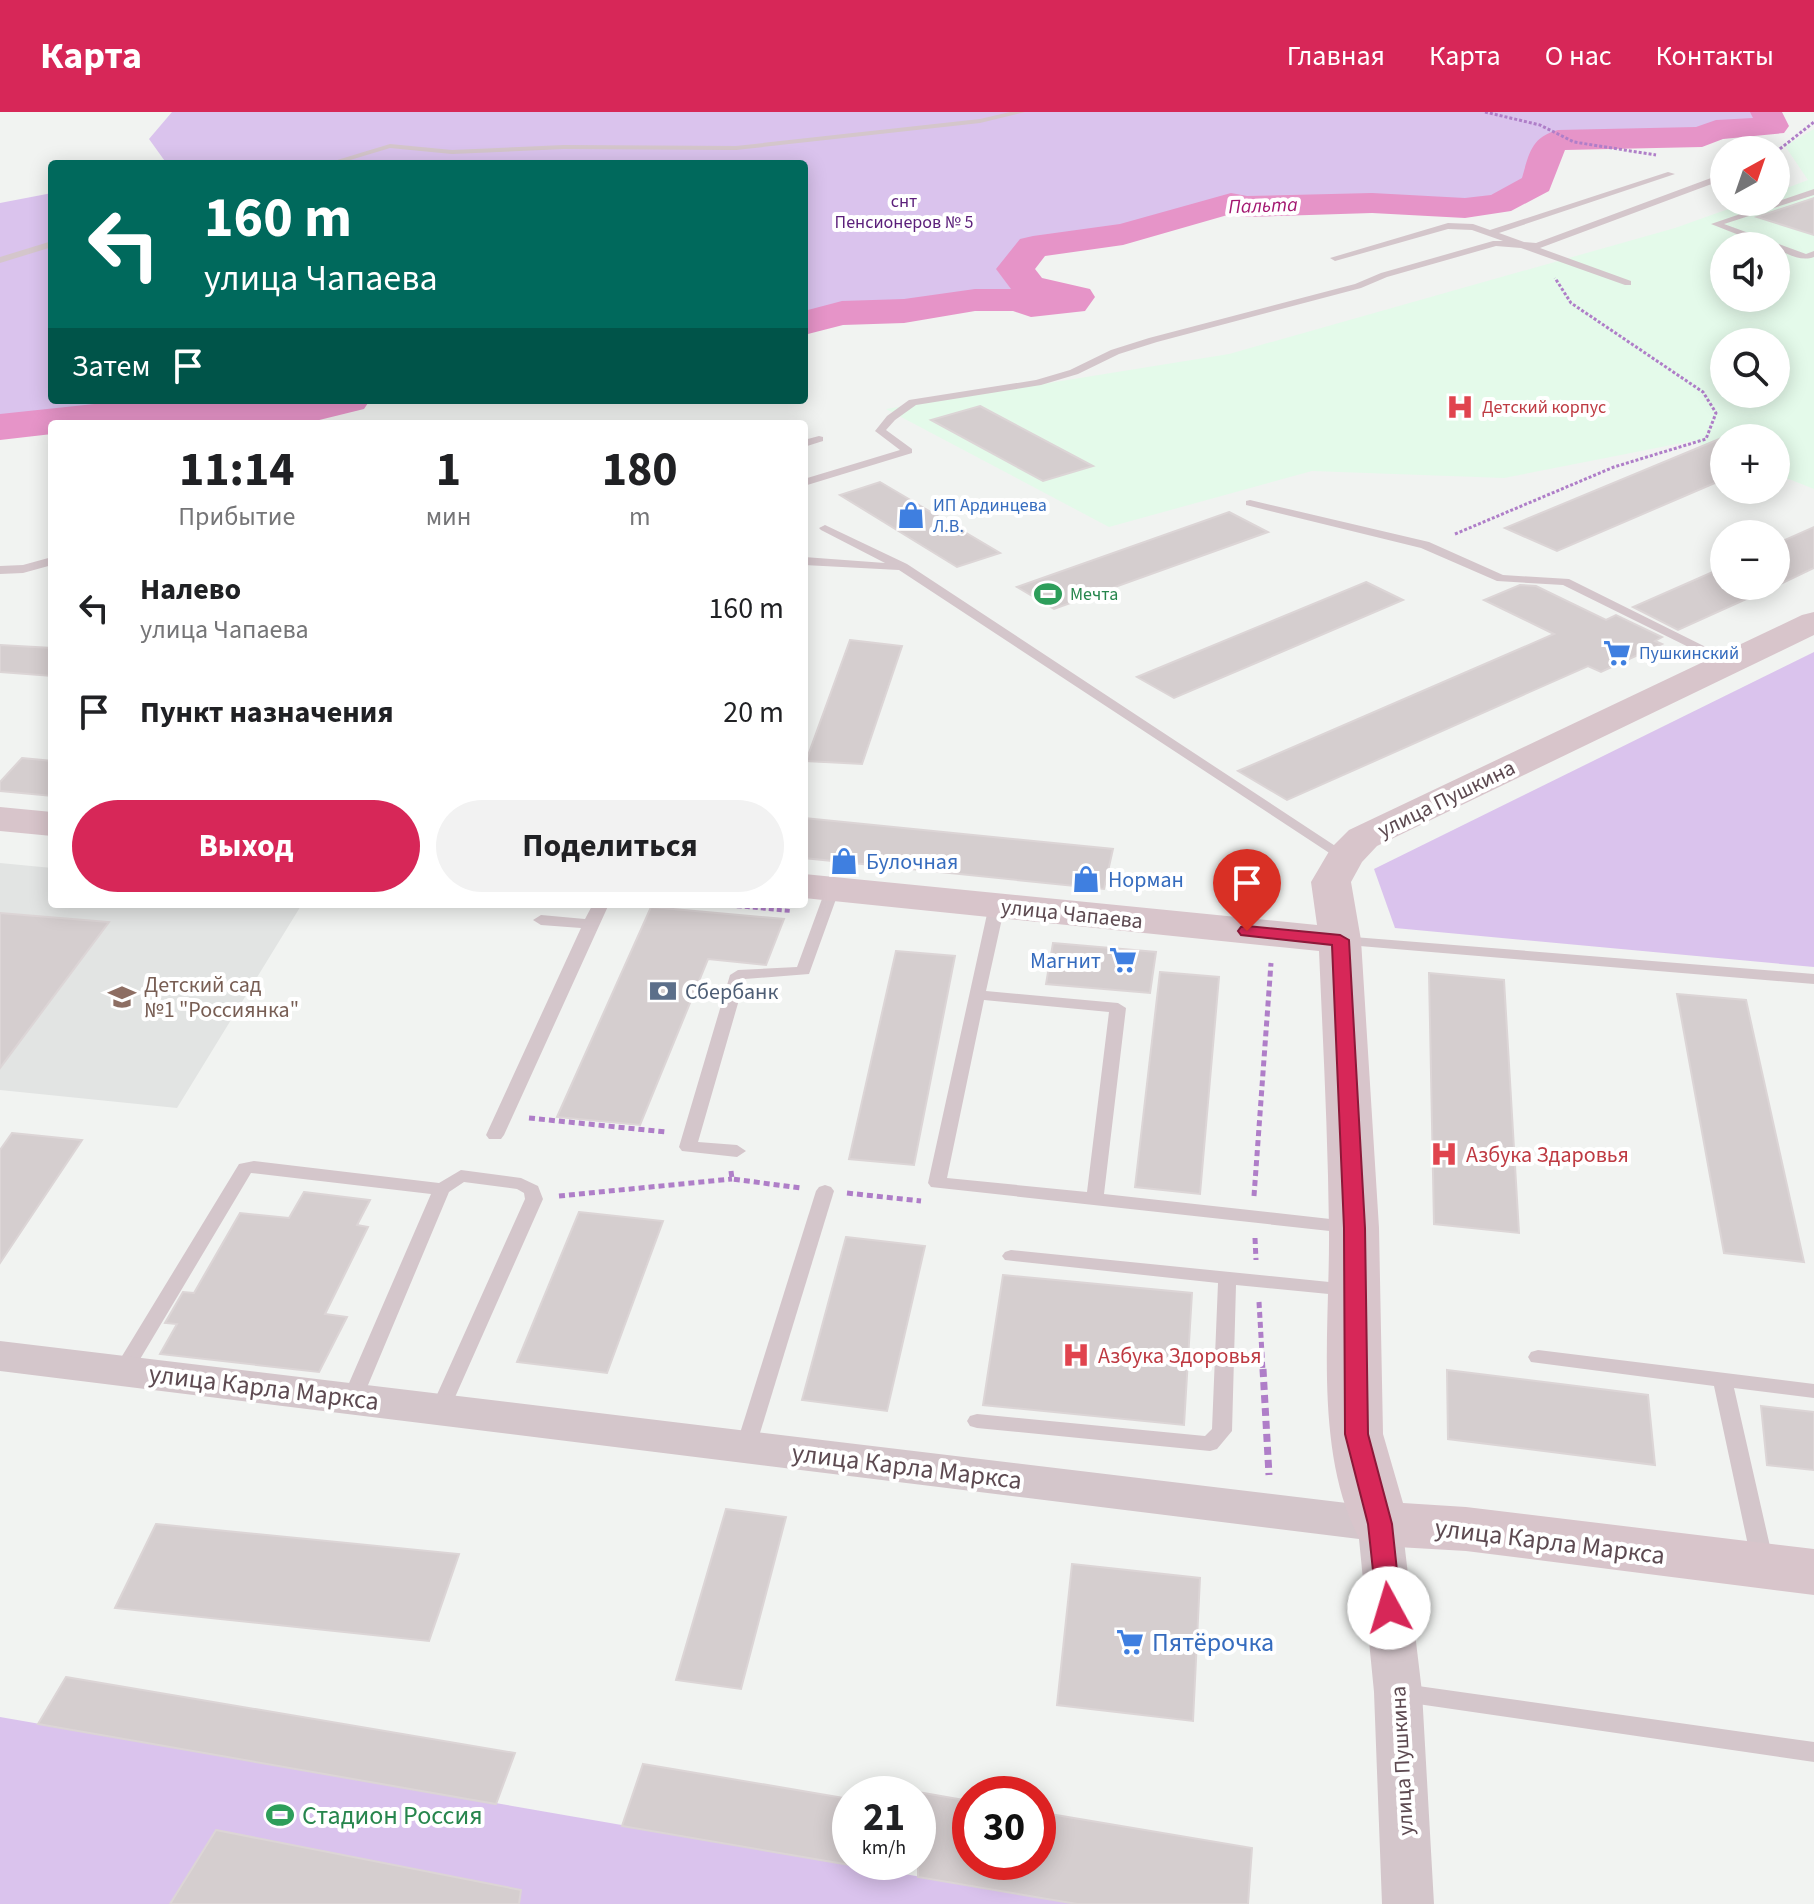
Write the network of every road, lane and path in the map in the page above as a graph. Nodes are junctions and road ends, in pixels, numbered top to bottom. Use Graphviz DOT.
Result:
graph roads {
  1 [pos="1021,112"];
  2 [pos="1485,112"];
  3 [pos="1814,122"];
  4 [pos="1790,141"];
  5 [pos="1664,157"];
  6 [pos="342,160"];
  7 [pos="1671,174"];
  8 [pos="1710,181"];
  9 [pos="1814,192"];
  10 [pos="1491,233"];
  11 [pos="48,245"];
  12 [pos="1520,245"];
  13 [pos="1537,251"];
  14 [pos="1814,254"];
  15 [pos="1335,258"];
  16 [pos="0,260"];
  17 [pos="1628,283"];
  18 [pos="819,439"];
  19 [pos="808,443"];
  20 [pos="808,482"];
  21 [pos="1250,503"];
  22 [pos="825,528"];
  23 [pos="1425,545"];
  24 [pos="808,561"];
  25 [pos="48,562"];
  26 [pos="903,567"];
  27 [pos="48,568"];
  28 [pos="23,569"];
  29 [pos="0,570"];
  30 [pos="1814,622"];
  31 [pos="1730,662"];
  32 [pos="0,819"];
  33 [pos="48,824"];
  34 [pos="1345,857"];
  35 [pos="819,887"];
  36 [pos="997,905"];
  37 [pos="599,908"];
  38 [pos="541,920"];
  39 [pos="590,924"];
  40 [pos="1340,940"];
  41 [pos="1814,979"];
  42 [pos="978,995"];
  43 [pos="504,1116"];
  44 [pos="495,1135"];
  45 [pos="692,1135"];
  46 [pos="737,1151"];
  47 [pos="732,1179"];
  48 [pos="442,1189"];
  49 [pos="825,1191"];
  50 [pos="534,1199"];
  51 [pos="1095,1199"];
  52 [pos="1354,1228"];
  53 [pos="1011,1256"];
  54 [pos="1227,1278"];
  55 [pos="1355,1290"];
  56 [pos="0,1356"];
  57 [pos="1538,1357"];
  58 [pos="123,1371"];
  59 [pos="1722,1380"];
  60 [pos="1814,1391"];
  61 [pos="353,1397"];
  62 [pos="441,1408"];
  63 [pos="977,1421"];
  64 [pos="746,1446"];
  65 [pos="1380,1524"];
  66 [pos="1789,1570"];
  67 [pos="1398,1692"];
  68 [pos="1814,1752"];
  69 [pos="1408,1904"];
  1 -- 6 [label="lane"];
  2 -- 5 [label="path"];
  3 -- 4 [label="path"];
  7 -- 10 [label="lane"];
  8 -- 12 [label="lane"];
  9 -- 14 [label="lane"];
  10 -- 12 [label="lane"];
  10 -- 15 [label="lane"];
  11 -- 16 [label="lane"];
  12 -- 13 [label="lane"];
  12 -- 20 [label="lane"];
  13 -- 17 [label="lane"];
  13 -- 23 [label="path"];
  18 -- 19 [label="lane"];
  21 -- 23 [label="lane"];
  22 -- 26 [label="lane"];
  23 -- 31 [label="lane"];
  24 -- 26 [label="lane"];
  25 -- 28 [label="lane"];
  26 -- 34 [label="lane"];
  27 -- 28 [label="lane"];
  28 -- 29 [label="lane"];
  30 -- 31 [label="street, улица Пушкина"];
  31 -- 34 [label="street, улица Пушкина"];
  32 -- 33 [label="street"];
  34 -- 40 [label="street, улица Пушкина"];
  35 -- 36 [label="street, улица Чапаева"];
  35 -- 45 [label="lane"];
  36 -- 40 [label="street, улица Чапаева"];
  36 -- 42 [label="lane"];
  37 -- 39 [label="lane"];
  38 -- 39 [label="lane"];
  39 -- 43 [label="lane"];
  40 -- 41 [label="lane"];
  40 -- 52 [label="street, улица Пушкина"];
  42 -- 51 [label="lane"];
  42 -- 51 [label="lane"];
  43 -- 44 [label="lane"];
  43 -- 45 [label="path"];
  45 -- 46 [label="lane"];
  47 -- 50 [label="path"];
  48 -- 50 [label="lane"];
  48 -- 58 [label="lane"];
  48 -- 61 [label="lane"];
  49 -- 64 [label="lane"];
  50 -- 62 [label="lane"];
  51 -- 52 [label="lane"];
  52 -- 55 [label="street, улица Пушкина"];
  53 -- 54 [label="lane"];
  54 -- 55 [label="lane"];
  54 -- 63 [label="lane"];
  55 -- 65 [label="street, улица Пушкина"];
  56 -- 58 [label="street, улица Карла Маркса"];
  57 -- 59 [label="lane"];
  58 -- 61 [label="street, улица Карла Маркса"];
  59 -- 60 [label="lane"];
  59 -- 66 [label="lane"];
  61 -- 62 [label="street, улица Карла Маркса"];
  62 -- 64 [label="street, улица Карла Маркса"];
  64 -- 65 [label="street, улица Карла Маркса"];
  65 -- 66 [label="street, улица Карла Маркса"];
  65 -- 67 [label="street, улица Пушкина"];
  67 -- 68 [label="lane"];
  67 -- 69 [label="street, улица Пушкина"];
}
